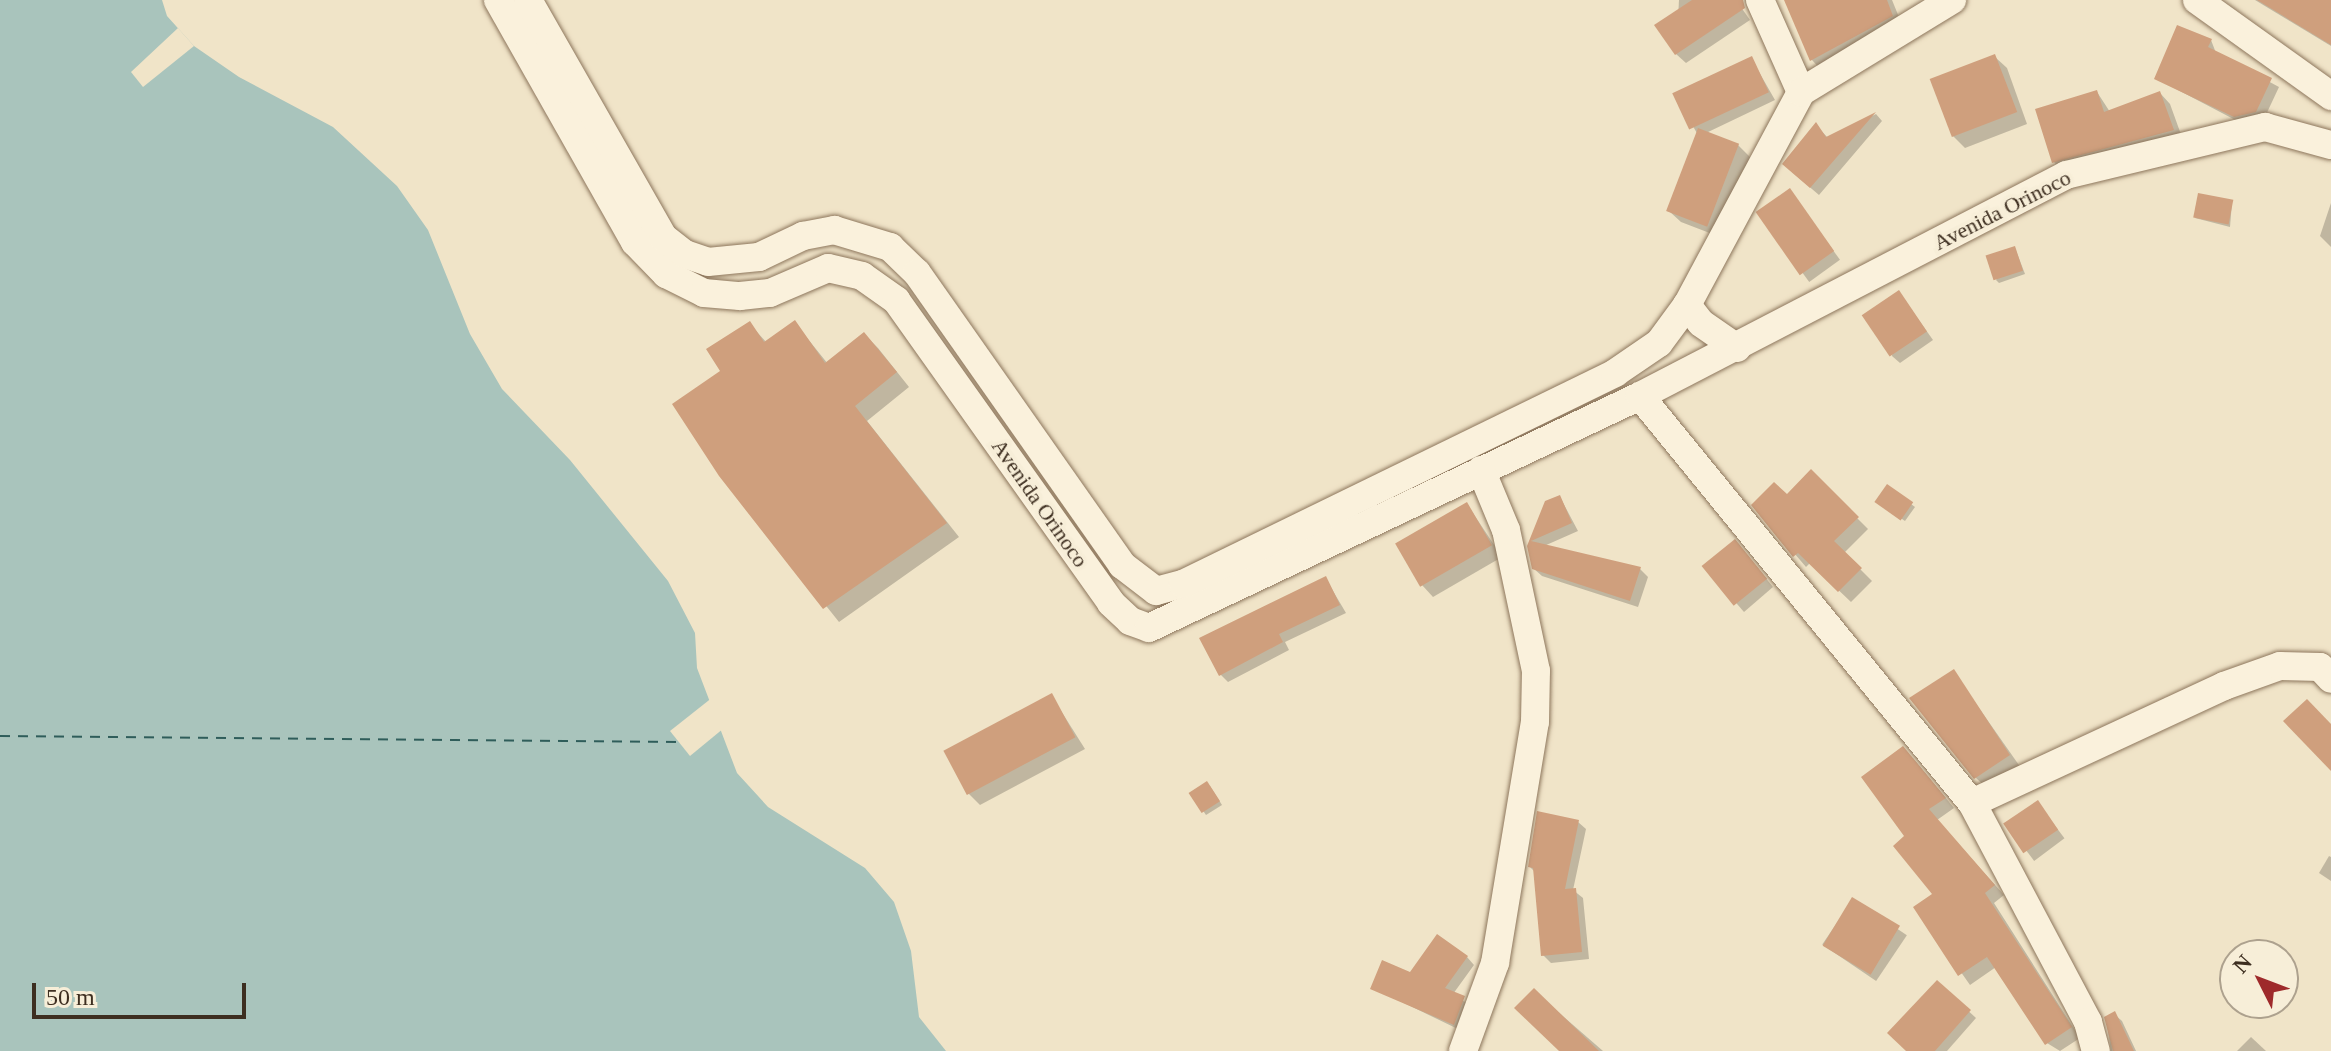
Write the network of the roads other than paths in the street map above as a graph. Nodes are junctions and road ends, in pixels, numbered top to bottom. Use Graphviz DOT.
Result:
graph roads {
  1 [pos="498,0"];
  2 [pos="528,0"];
  3 [pos="1760,0"];
  4 [pos="1952,0"];
  5 [pos="2197,0"];
  6 [pos="1801,92"];
  7 [pos="2331,96"];
  8 [pos="2331,145"];
  9 [pos="1687,305"];
  10 [pos="1737,348"];
  11 [pos="1640,396"];
  12 [pos="1481,470"];
  13 [pos="2331,679"];
  14 [pos="1972,803"];
  15 [pos="1463,1051"];
  16 [pos="2096,1051"];
  1 -- 12 [label="street, Avenida Orinoco"];
  2 -- 9 [label="street, Avenida Orinoco"];
  3 -- 6 [label="street"];
  4 -- 6 [label="street"];
  5 -- 7 [label="street"];
  6 -- 9 [label="street, Avenida Orinoco"];
  8 -- 10 [label="street, Avenida Orinoco"];
  9 -- 10 [label="street"];
  10 -- 11 [label="street, Avenida Orinoco"];
  11 -- 12 [label="street, Avenida Orinoco"];
  11 -- 14 [label="street"];
  12 -- 15 [label="street"];
  13 -- 14 [label="street"];
  14 -- 16 [label="street"];
}
